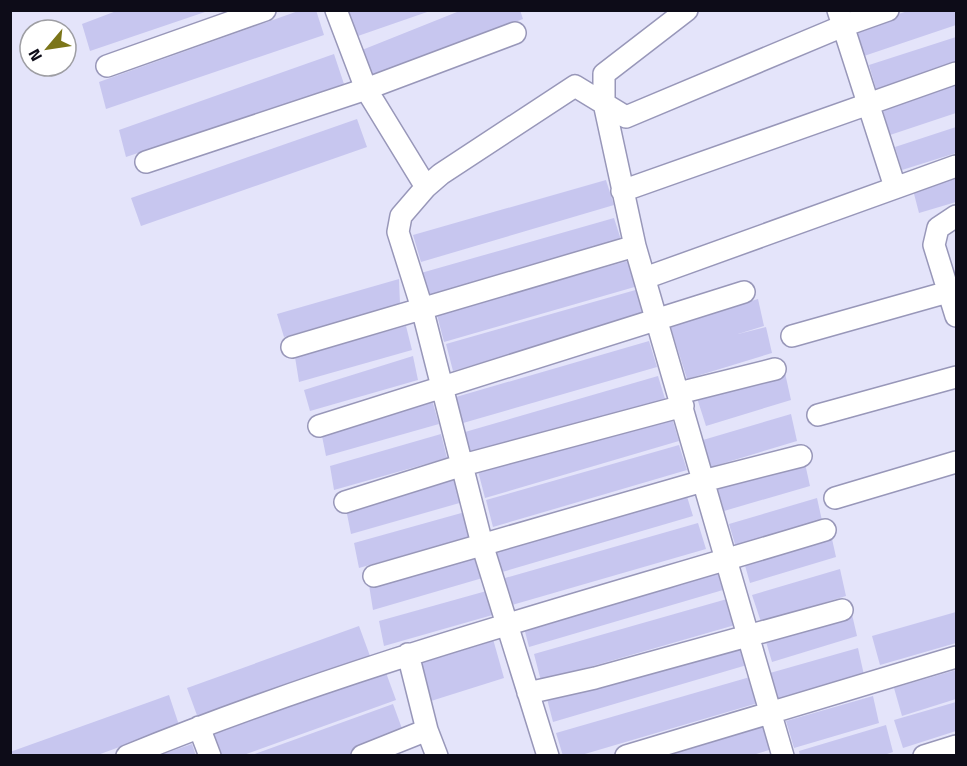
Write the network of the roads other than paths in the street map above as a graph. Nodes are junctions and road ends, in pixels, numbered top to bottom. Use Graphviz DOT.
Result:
graph roads {
  1 [pos="265,10"];
  2 [pos="336,10"];
  3 [pos="687,10"];
  4 [pos="888,10"];
  5 [pos="840,18"];
  6 [pos="514,33"];
  7 [pos="107,66"];
  8 [pos="957,73"];
  9 [pos="366,89"];
  10 [pos="604,103"];
  11 [pos="868,104"];
  12 [pos="146,162"];
  13 [pos="957,166"];
  14 [pos="426,187"];
  15 [pos="895,187"];
  16 [pos="622,191"];
  17 [pos="957,216"];
  18 [pos="635,246"];
  19 [pos="645,278"];
  20 [pos="744,292"];
  21 [pos="948,292"];
  22 [pos="422,308"];
  23 [pos="957,316"];
  24 [pos="657,320"];
  25 [pos="792,336"];
  26 [pos="292,347"];
  27 [pos="775,369"];
  28 [pos="957,376"];
  29 [pos="441,389"];
  30 [pos="681,400"];
  31 [pos="818,416"];
  32 [pos="319,426"];
  33 [pos="801,456"];
  34 [pos="957,462"];
  35 [pos="463,465"];
  36 [pos="703,481"];
  37 [pos="835,498"];
  38 [pos="345,502"];
  39 [pos="825,530"];
  40 [pos="482,544"];
  41 [pos="727,560"];
  42 [pos="374,576"];
  43 [pos="842,610"];
  44 [pos="507,623"];
  45 [pos="748,635"];
  46 [pos="408,654"];
  47 [pos="957,657"];
  48 [pos="528,693"];
  49 [pos="770,713"];
  50 [pos="199,727"];
  51 [pos="428,730"];
  52 [pos="957,746"];
  53 [pos="127,756"];
  54 [pos="210,756"];
  55 [pos="362,756"];
  56 [pos="438,756"];
  57 [pos="548,756"];
  58 [pos="626,756"];
  59 [pos="783,756"];
  60 [pos="924,756"];
  1 -- 7 [label="street"];
  2 -- 9 [label="street"];
  3 -- 10 [label="street"];
  4 -- 5 [label="street"];
  5 -- 10 [label="street"];
  5 -- 11 [label="street"];
  6 -- 9 [label="street"];
  8 -- 11 [label="street"];
  9 -- 12 [label="street"];
  9 -- 14 [label="street"];
  10 -- 14 [label="street"];
  10 -- 16 [label="street"];
  11 -- 15 [label="street"];
  11 -- 16 [label="street"];
  13 -- 15 [label="street"];
  14 -- 22 [label="street"];
  15 -- 19 [label="street"];
  16 -- 18 [label="street"];
  17 -- 21 [label="street"];
  18 -- 19 [label="street"];
  18 -- 22 [label="street"];
  19 -- 24 [label="street"];
  20 -- 24 [label="street"];
  21 -- 23 [label="street"];
  21 -- 25 [label="street"];
  22 -- 26 [label="street"];
  22 -- 29 [label="street"];
  24 -- 29 [label="street"];
  24 -- 30 [label="street"];
  27 -- 30 [label="street"];
  28 -- 31 [label="street"];
  29 -- 32 [label="street"];
  29 -- 35 [label="street"];
  30 -- 35 [label="street"];
  30 -- 36 [label="street"];
  33 -- 36 [label="street"];
  34 -- 37 [label="street"];
  35 -- 38 [label="street"];
  35 -- 40 [label="street"];
  36 -- 40 [label="street"];
  36 -- 41 [label="street"];
  39 -- 41 [label="street"];
  40 -- 42 [label="street"];
  40 -- 44 [label="street"];
  41 -- 44 [label="street"];
  41 -- 45 [label="street"];
  43 -- 45 [label="street"];
  44 -- 46 [label="street"];
  44 -- 48 [label="street"];
  45 -- 48 [label="street"];
  45 -- 49 [label="street"];
  46 -- 50 [label="street"];
  46 -- 51 [label="street"];
  47 -- 49 [label="street"];
  48 -- 57 [label="street"];
  49 -- 58 [label="street"];
  49 -- 59 [label="street"];
  50 -- 53 [label="street"];
  50 -- 54 [label="street"];
  51 -- 55 [label="street"];
  51 -- 56 [label="street"];
  52 -- 60 [label="street"];
}
